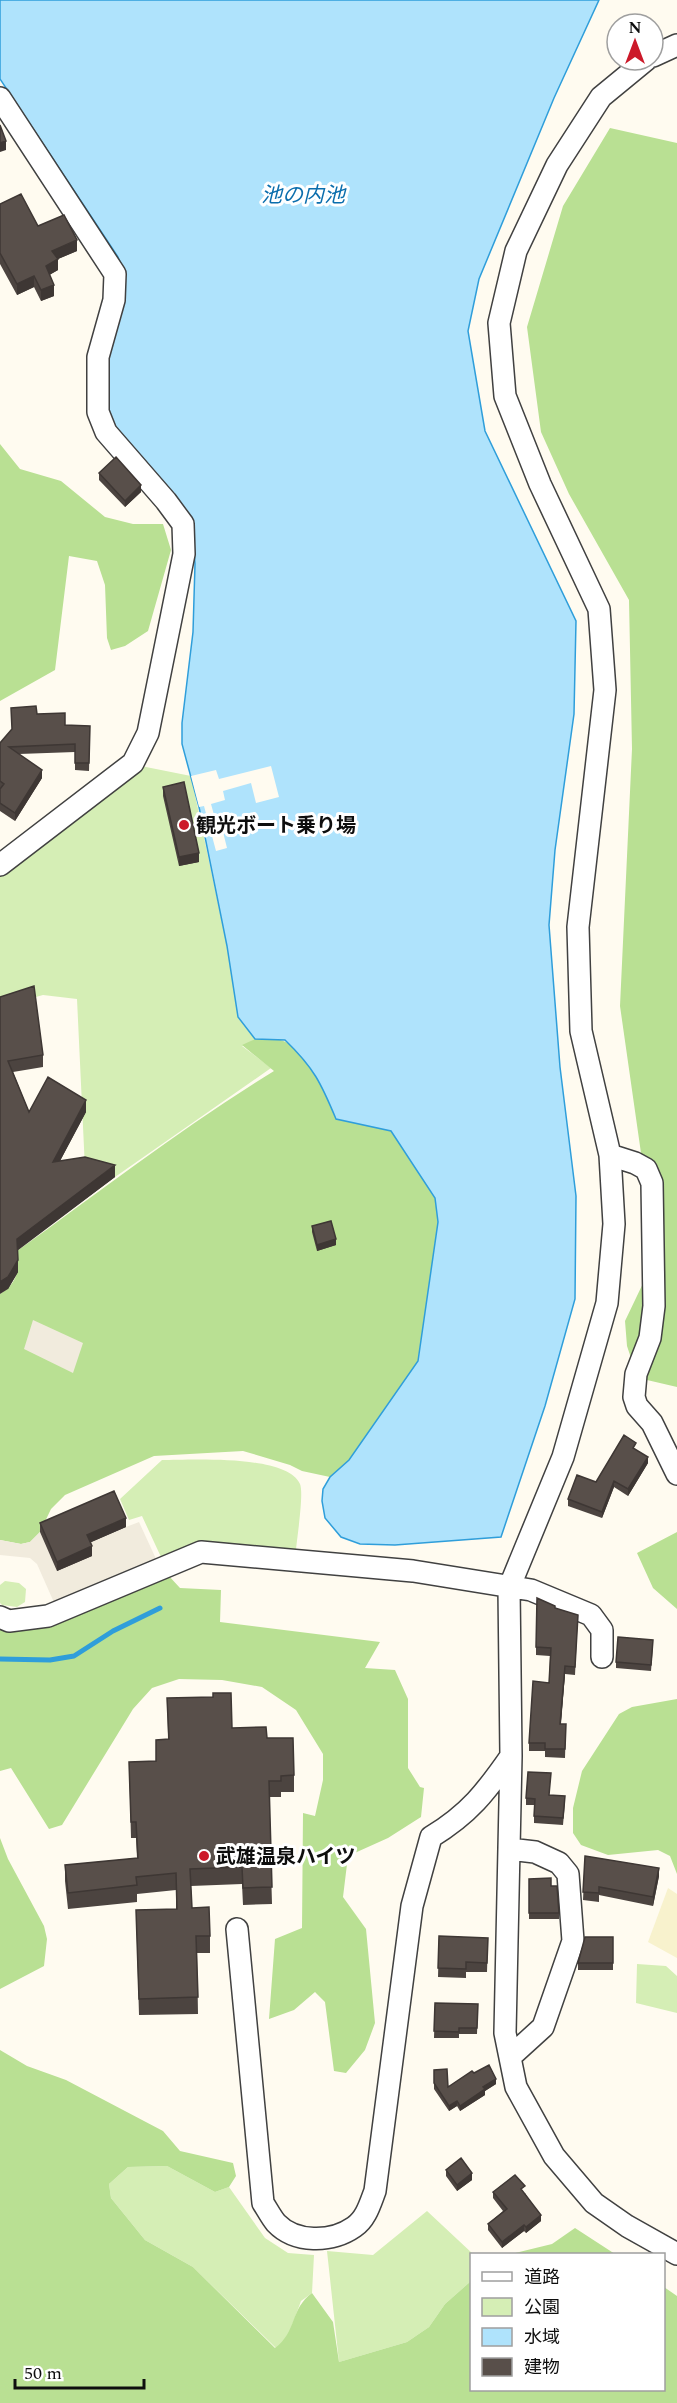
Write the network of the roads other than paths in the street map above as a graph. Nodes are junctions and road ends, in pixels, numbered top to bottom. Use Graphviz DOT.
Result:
graph roads {
  1 [pos="631,72"];
  2 [pos="0,98"];
  3 [pos="0,865"];
  4 [pos="610,1155"];
  5 [pos="677,1474"];
  6 [pos="509,1588"];
  7 [pos="0,1617"];
  8 [pos="602,1657"];
  9 [pos="511,1756"];
  10 [pos="509,1849"];
  11 [pos="237,1929"];
  12 [pos="510,2057"];
  13 [pos="677,2254"];
  1 -- 4 [label="street"];
  2 -- 3 [label="street"];
  4 -- 5 [label="street"];
  4 -- 6 [label="street"];
  6 -- 7 [label="street"];
  6 -- 8 [label="street"];
  6 -- 9 [label="street"];
  9 -- 10 [label="street"];
  9 -- 11 [label="street"];
  10 -- 12 [label="street"];
  10 -- 12 [label="street"];
  12 -- 13 [label="street"];
}
